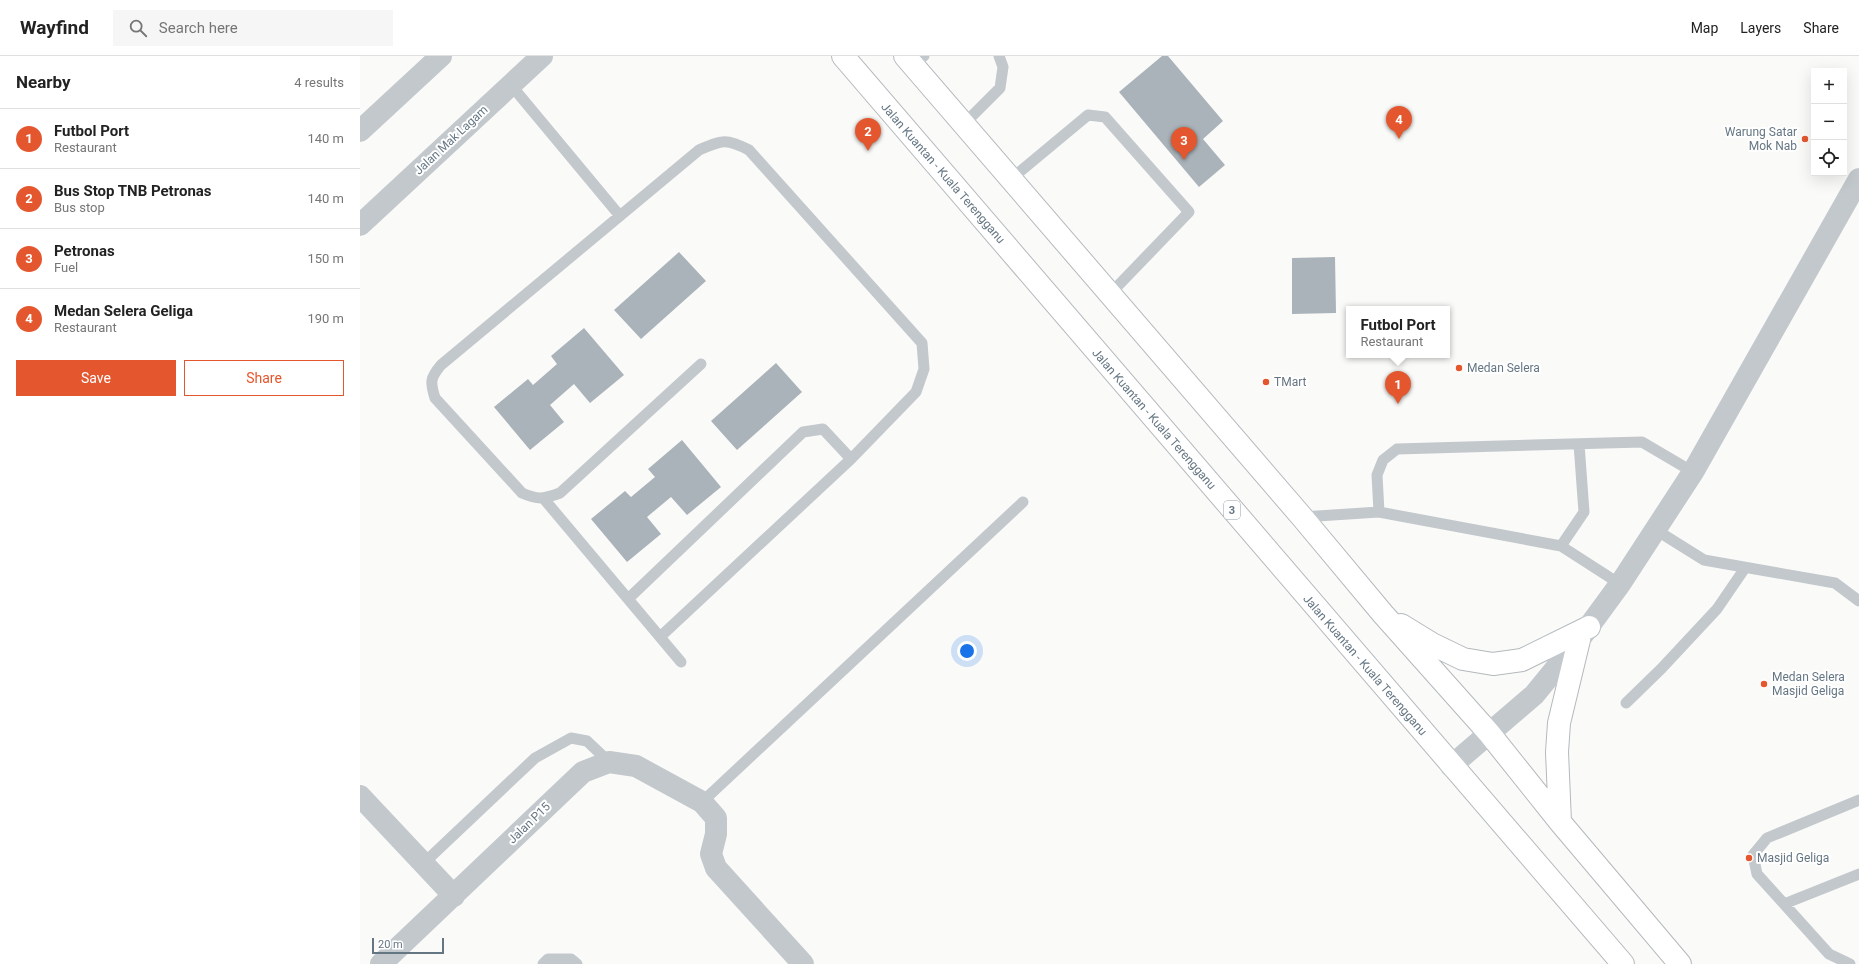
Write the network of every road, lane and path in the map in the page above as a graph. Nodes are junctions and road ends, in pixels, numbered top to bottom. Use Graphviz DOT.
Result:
graph roads {
  1 [pos="441,56"];
  2 [pos="542,56"];
  3 [pos="843,56"];
  4 [pos="999,56"];
  5 [pos="914,59"];
  6 [pos="511,85"];
  7 [pos="964,124"];
  8 [pos="360,131"];
  9 [pos="1011,179"];
  10 [pos="1859,179"];
  11 [pos="620,216"];
  12 [pos="360,225"];
  13 [pos="1110,294"];
  14 [pos="701,364"];
  15 [pos="1579,444"];
  16 [pos="851,459"];
  17 [pos="1693,472"];
  18 [pos="544,499"];
  19 [pos="1023,502"];
  20 [pos="1379,512"];
  21 [pos="1302,517"];
  22 [pos="1656,530"];
  23 [pos="1561,546"];
  24 [pos="1745,568"];
  25 [pos="1620,584"];
  26 [pos="628,599"];
  27 [pos="1859,601"];
  28 [pos="1383,614"];
  29 [pos="1584,633"];
  30 [pos="660,637"];
  31 [pos="681,662"];
  32 [pos="1626,703"];
  33 [pos="1489,734"];
  34 [pos="610,762"];
  35 [pos="1451,766"];
  36 [pos="360,796"];
  37 [pos="1859,800"];
  38 [pos="702,802"];
  39 [pos="1560,822"];
  40 [pos="424,863"];
  41 [pos="1859,874"];
  42 [pos="454,896"];
  43 [pos="1784,904"];
  44 [pos="381,964"];
  45 [pos="544,964"];
  46 [pos="577,964"];
  47 [pos="803,964"];
  48 [pos="1623,964"];
  49 [pos="1680,964"];
  50 [pos="1850,964"];
  1 -- 8 [label="street"];
  2 -- 6 [label="street, Jalan Mak Lagam"];
  3 -- 35 [label="highway, Jalan Kuantan - Kuala Terengganu / 3"];
  4 -- 7 [label="lane"];
  5 -- 7 [label="highway"];
  6 -- 11 [label="lane"];
  6 -- 12 [label="street, Jalan Mak Lagam"];
  7 -- 9 [label="highway"];
  9 -- 13 [label="highway"];
  9 -- 13 [label="lane"];
  10 -- 17 [label="street"];
  11 -- 16 [label="lane"];
  11 -- 18 [label="lane"];
  13 -- 21 [label="highway"];
  14 -- 18 [label="lane"];
  15 -- 17 [label="lane"];
  15 -- 20 [label="lane"];
  15 -- 23 [label="lane"];
  16 -- 26 [label="lane"];
  16 -- 30 [label="lane"];
  17 -- 22 [label="street"];
  18 -- 26 [label="lane"];
  19 -- 38 [label="lane"];
  20 -- 21 [label="lane"];
  20 -- 23 [label="lane"];
  21 -- 28 [label="highway"];
  22 -- 24 [label="lane"];
  22 -- 25 [label="street"];
  23 -- 25 [label="lane"];
  24 -- 27 [label="lane"];
  24 -- 32 [label="lane"];
  25 -- 29 [label="street"];
  26 -- 30 [label="lane"];
  28 -- 29 [label="highway"];
  28 -- 33 [label="highway"];
  29 -- 33 [label="street"];
  29 -- 39 [label="highway"];
  30 -- 31 [label="lane"];
  33 -- 35 [label="street"];
  33 -- 39 [label="highway"];
  34 -- 38 [label="street, Jalan P15"];
  34 -- 40 [label="lane"];
  34 -- 42 [label="street, Jalan P15"];
  35 -- 48 [label="highway, Jalan Kuantan - Kuala Terengganu / 3"];
  36 -- 40 [label="street"];
  37 -- 43 [label="lane"];
  38 -- 47 [label="street"];
  39 -- 49 [label="highway"];
  40 -- 42 [label="street"];
  41 -- 43 [label="lane"];
  42 -- 44 [label="street, Jalan P15"];
  43 -- 50 [label="lane"];
  45 -- 46 [label="lane"];
}
